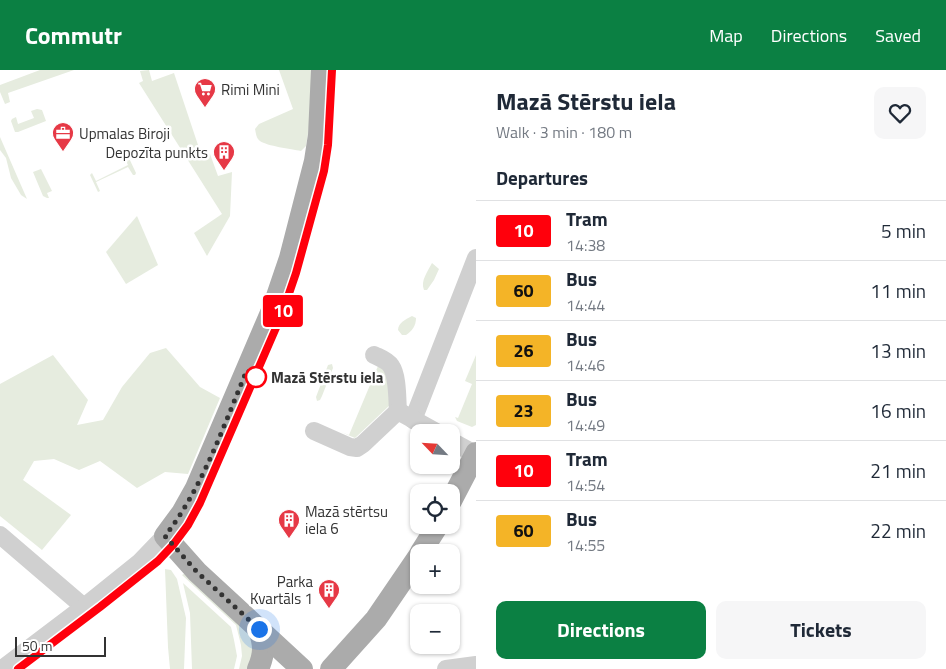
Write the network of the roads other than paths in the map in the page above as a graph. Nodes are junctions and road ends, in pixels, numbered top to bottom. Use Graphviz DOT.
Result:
graph roads {
  1 [pos="322,70"];
  2 [pos="476,258"];
  3 [pos="374,355"];
  4 [pos="398,411"];
  5 [pos="413,420"];
  6 [pos="421,424"];
  7 [pos="314,431"];
  8 [pos="460,446"];
  9 [pos="476,454"];
  10 [pos="460,484"];
  11 [pos="0,535"];
  12 [pos="165,536"];
  13 [pos="410,569"];
  14 [pos="84,607"];
  15 [pos="259,629"];
  16 [pos="476,665"];
  17 [pos="2,669"];
  18 [pos="258,669"];
  19 [pos="302,669"];
  20 [pos="331,669"];
  21 [pos="446,669"];
  1 -- 12 [label="main road"];
  2 -- 5 [label="street"];
  3 -- 4 [label="street"];
  4 -- 5 [label="street"];
  4 -- 7 [label="street"];
  5 -- 6 [label="street"];
  8 -- 9 [label="street"];
  9 -- 10 [label="main road"];
  11 -- 14 [label="street"];
  12 -- 14 [label="street"];
  12 -- 15 [label="main road"];
  13 -- 20 [label="main road"];
  14 -- 17 [label="street"];
  15 -- 18 [label="main road"];
  15 -- 19 [label="main road"];
  16 -- 21 [label="street"];
}
